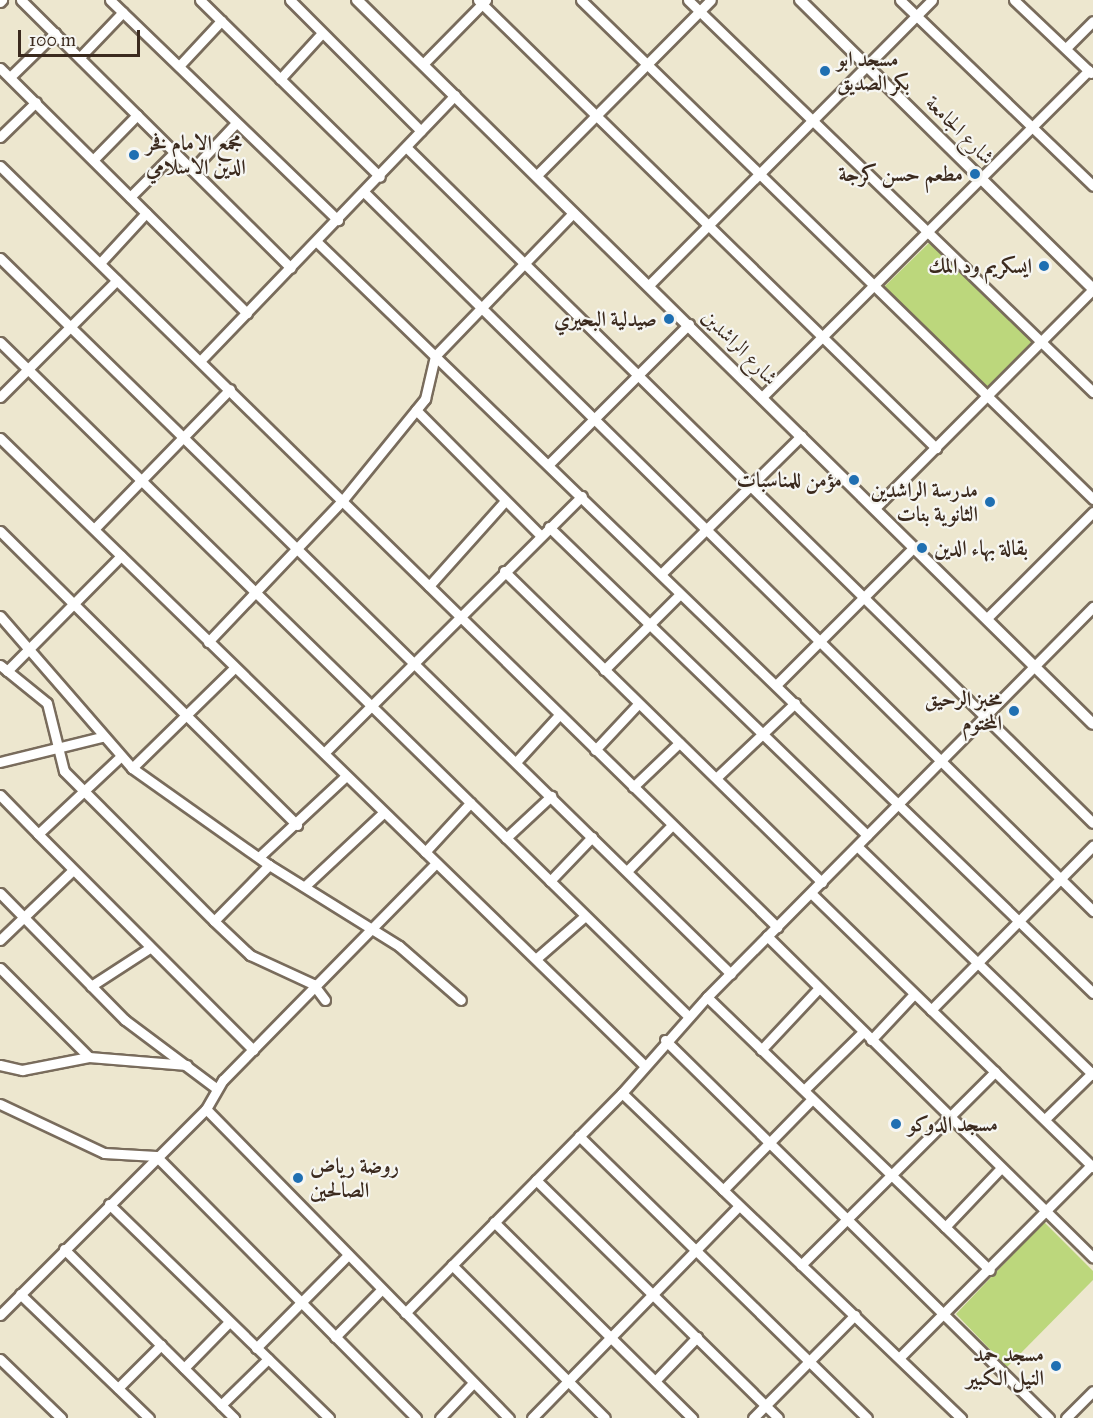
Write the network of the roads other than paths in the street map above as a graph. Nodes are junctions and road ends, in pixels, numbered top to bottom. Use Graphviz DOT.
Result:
graph roads {
  1 [pos="21,0"];
  2 [pos="110,0"];
  3 [pos="200,0"];
  4 [pos="290,0"];
  5 [pos="357,0"];
  6 [pos="581,0"];
  7 [pos="688,0"];
  8 [pos="711,0"];
  9 [pos="800,0"];
  10 [pos="900,0"];
  11 [pos="932,0"];
  12 [pos="1014,0"];
  13 [pos="482,1"];
  14 [pos="700,11"];
  15 [pos="123,12"];
  16 [pos="916,16"];
  17 [pos="221,21"];
  18 [pos="1093,21"];
  19 [pos="55,33"];
  20 [pos="322,33"];
  21 [pos="1066,48"];
  22 [pos="80,57"];
  23 [pos="423,64"];
  24 [pos="645,64"];
  25 [pos="179,66"];
  26 [pos="867,66"];
  27 [pos="0,68"];
  28 [pos="1091,72"];
  29 [pos="10,77"];
  30 [pos="280,79"];
  31 [pos="455,95"];
  32 [pos="36,102"];
  33 [pos="137,115"];
  34 [pos="595,116"];
  35 [pos="236,123"];
  36 [pos="813,123"];
  37 [pos="1032,125"];
  38 [pos="421,132"];
  39 [pos="0,137"];
  40 [pos="407,148"];
  41 [pos="175,152"];
  42 [pos="93,160"];
  43 [pos="1,169"];
  44 [pos="192,170"];
  45 [pos="760,174"];
  46 [pos="536,176"];
  47 [pos="380,177"];
  48 [pos="981,178"];
  49 [pos="1093,186"];
  50 [pos="365,193"];
  51 [pos="130,197"];
  52 [pos="147,213"];
  53 [pos="573,213"];
  54 [pos="338,220"];
  55 [pos="708,227"];
  56 [pos="927,232"];
  57 [pos="317,242"];
  58 [pos="0,258"];
  59 [pos="100,263"];
  60 [pos="523,264"];
  61 [pos="291,268"];
  62 [pos="117,280"];
  63 [pos="648,286"];
  64 [pos="874,286"];
  65 [pos="1093,289"];
  66 [pos="480,307"];
  67 [pos="247,313"];
  68 [pos="688,324"];
  69 [pos="69,327"];
  70 [pos="825,336"];
  71 [pos="0,342"];
  72 [pos="1040,342"];
  73 [pos="435,356"];
  74 [pos="201,360"];
  75 [pos="28,370"];
  76 [pos="638,376"];
  77 [pos="230,389"];
  78 [pos="1093,392"];
  79 [pos="987,396"];
  80 [pos="0,397"];
  81 [pos="762,397"];
  82 [pos="416,410"];
  83 [pos="595,417"];
  84 [pos="801,436"];
  85 [pos="182,437"];
  86 [pos="2,444"];
  87 [pos="936,448"];
  88 [pos="549,464"];
  89 [pos="141,481"];
  90 [pos="751,484"];
  91 [pos="582,496"];
  92 [pos="1093,499"];
  93 [pos="342,501"];
  94 [pos="505,501"];
  95 [pos="875,508"];
  96 [pos="1093,512"];
  97 [pos="549,527"];
  98 [pos="94,529"];
  99 [pos="705,529"];
  100 [pos="0,531"];
  101 [pos="540,535"];
  102 [pos="914,547"];
  103 [pos="297,550"];
  104 [pos="120,556"];
  105 [pos="504,571"];
  106 [pos="661,574"];
  107 [pos="429,586"];
  108 [pos="680,594"];
  109 [pos="254,595"];
  110 [pos="864,595"];
  111 [pos="73,604"];
  112 [pos="1093,607"];
  113 [pos="460,615"];
  114 [pos="0,616"];
  115 [pos="987,618"];
  116 [pos="649,624"];
  117 [pos="820,640"];
  118 [pos="208,642"];
  119 [pos="30,646"];
  120 [pos="415,663"];
  121 [pos="1035,666"];
  122 [pos="4,668"];
  123 [pos="234,668"];
  124 [pos="604,669"];
  125 [pos="776,685"];
  126 [pos="795,703"];
  127 [pos="638,704"];
  128 [pos="371,705"];
  129 [pos="185,715"];
  130 [pos="560,715"];
  131 [pos="986,715"];
  132 [pos="1093,724"];
  133 [pos="763,734"];
  134 [pos="102,737"];
  135 [pos="679,743"];
  136 [pos="57,747"];
  137 [pos="595,750"];
  138 [pos="324,753"];
  139 [pos="119,758"];
  140 [pos="941,758"];
  141 [pos="0,762"];
  142 [pos="516,762"];
  143 [pos="132,768"];
  144 [pos="346,776"];
  145 [pos="716,778"];
  146 [pos="633,788"];
  147 [pos="84,794"];
  148 [pos="0,795"];
  149 [pos="551,796"];
  150 [pos="899,802"];
  151 [pos="470,803"];
  152 [pos="383,813"];
  153 [pos="1093,823"];
  154 [pos="297,825"];
  155 [pos="672,825"];
  156 [pos="38,834"];
  157 [pos="867,835"];
  158 [pos="592,837"];
  159 [pos="506,838"];
  160 [pos="857,846"];
  161 [pos="1093,846"];
  162 [pos="425,852"];
  163 [pos="259,857"];
  164 [pos="436,862"];
  165 [pos="269,865"];
  166 [pos="73,870"];
  167 [pos="627,871"];
  168 [pos="1060,879"];
  169 [pos="550,880"];
  170 [pos="822,882"];
  171 [pos="305,886"];
  172 [pos="0,893"];
  173 [pos="812,894"];
  174 [pos="1093,911"];
  175 [pos="585,916"];
  176 [pos="27,919"];
  177 [pos="214,921"];
  178 [pos="1020,921"];
  179 [pos="371,927"];
  180 [pos="777,927"];
  181 [pos="767,936"];
  182 [pos="0,940"];
  183 [pos="148,949"];
  184 [pos="538,957"];
  185 [pos="978,962"];
  186 [pos="0,968"];
  187 [pos="731,974"];
  188 [pos="313,984"];
  189 [pos="91,986"];
  190 [pos="819,988"];
  191 [pos="1093,993"];
  192 [pos="914,994"];
  193 [pos="707,997"];
  194 [pos="325,1000"];
  195 [pos="461,1000"];
  196 [pos="931,1010"];
  197 [pos="688,1016"];
  198 [pos="863,1032"];
  199 [pos="665,1040"];
  200 [pos="871,1040"];
  201 [pos="253,1050"];
  202 [pos="761,1050"];
  203 [pos="88,1057"];
  204 [pos="0,1065"];
  205 [pos="188,1065"];
  206 [pos="643,1065"];
  207 [pos="995,1072"];
  208 [pos="1093,1074"];
  209 [pos="216,1088"];
  210 [pos="804,1090"];
  211 [pos="622,1092"];
  212 [pos="812,1099"];
  213 [pos="0,1104"];
  214 [pos="206,1109"];
  215 [pos="950,1116"];
  216 [pos="1045,1119"];
  217 [pos="579,1136"];
  218 [pos="770,1142"];
  219 [pos="156,1156"];
  220 [pos="1092,1166"];
  221 [pos="1001,1168"];
  222 [pos="893,1173"];
  223 [pos="536,1180"];
  224 [pos="723,1190"];
  225 [pos="109,1204"];
  226 [pos="739,1206"];
  227 [pos="1047,1213"];
  228 [pos="848,1217"];
  229 [pos="494,1222"];
  230 [pos="945,1227"];
  231 [pos="64,1249"];
  232 [pos="696,1251"];
  233 [pos="348,1255"];
  234 [pos="1093,1257"];
  235 [pos="452,1265"];
  236 [pos="801,1265"];
  237 [pos="990,1270"];
  238 [pos="382,1289"];
  239 [pos="654,1293"];
  240 [pos="20,1294"];
  241 [pos="300,1303"];
  242 [pos="945,1312"];
  243 [pos="405,1313"];
  244 [pos="0,1315"];
  245 [pos="855,1315"];
  246 [pos="228,1323"];
  247 [pos="335,1337"];
  248 [pos="697,1337"];
  249 [pos="610,1338"];
  250 [pos="161,1345"];
  251 [pos="256,1348"];
  252 [pos="900,1357"];
  253 [pos="0,1359"];
  254 [pos="268,1359"];
  255 [pos="808,1362"];
  256 [pos="184,1368"];
  257 [pos="567,1381"];
  258 [pos="655,1382"];
  259 [pos="473,1383"];
  260 [pos="118,1388"];
  261 [pos="1093,1391"];
  262 [pos="221,1405"];
  263 [pos="765,1406"];
  264 [pos="444,1416"];
  265 [pos="61,1418"];
  266 [pos="148,1418"];
  267 [pos="234,1418"];
  268 [pos="329,1418"];
  269 [pos="416,1418"];
  270 [pos="509,1418"];
  271 [pos="532,1418"];
  272 [pos="605,1418"];
  273 [pos="692,1418"];
  274 [pos="753,1418"];
  275 [pos="778,1418"];
  276 [pos="867,1418"];
  277 [pos="961,1418"];
  278 [pos="1048,1418"];
  279 [pos="1066,1418"];
  1 -- 19 [label="street"];
  2 -- 15 [label="street"];
  3 -- 17 [label="street"];
  4 -- 20 [label="street"];
  5 -- 23 [label="street, شارع الراشدين"];
  6 -- 24 [label="street"];
  7 -- 14 [label="street"];
  8 -- 14 [label="street"];
  9 -- 26 [label="street, شارع الجامعة"];
  10 -- 16 [label="street"];
  11 -- 16 [label="street"];
  12 -- 21 [label="street"];
  13 -- 23 [label="street"];
  13 -- 34 [label="street"];
  14 -- 24 [label="street"];
  14 -- 36 [label="street"];
  15 -- 22 [label="street"];
  15 -- 25 [label="street"];
  16 -- 26 [label="street"];
  16 -- 37 [label="street"];
  17 -- 25 [label="street"];
  17 -- 30 [label="street"];
  18 -- 21 [label="street"];
  19 -- 22 [label="street"];
  19 -- 29 [label="street"];
  20 -- 30 [label="street"];
  20 -- 38 [label="street"];
  21 -- 28 [label="street"];
  22 -- 33 [label="street"];
  23 -- 31 [label="street, شارع الراشدين"];
  24 -- 34 [label="street"];
  24 -- 45 [label="street"];
  25 -- 35 [label="street"];
  26 -- 36 [label="street"];
  26 -- 48 [label="street, شارع الجامعة"];
  27 -- 29 [label="street"];
  28 -- 37 [label="street"];
  29 -- 32 [label="street"];
  30 -- 47 [label="street"];
  31 -- 38 [label="street"];
  31 -- 46 [label="street, شارع الراشدين"];
  32 -- 39 [label="street"];
  32 -- 42 [label="street"];
  33 -- 41 [label="street"];
  33 -- 42 [label="street"];
  34 -- 46 [label="street"];
  34 -- 55 [label="street"];
  35 -- 44 [label="street"];
  35 -- 54 [label="street"];
  36 -- 45 [label="street"];
  36 -- 56 [label="street"];
  37 -- 48 [label="street"];
  37 -- 49 [label="street"];
  38 -- 40 [label="street"];
  40 -- 47 [label="street"];
  40 -- 60 [label="street"];
  41 -- 44 [label="street"];
  41 -- 51 [label="street"];
  42 -- 51 [label="street"];
  43 -- 59 [label="street"];
  44 -- 61 [label="street"];
  45 -- 55 [label="street"];
  45 -- 64 [label="street"];
  46 -- 53 [label="street, شارع الراشدين"];
  47 -- 50 [label="street"];
  48 -- 56 [label="street"];
  48 -- 65 [label="street, شارع الجامعة"];
  50 -- 54 [label="street"];
  50 -- 66 [label="street"];
  51 -- 52 [label="street"];
  52 -- 59 [label="street"];
  52 -- 67 [label="street"];
  53 -- 60 [label="street"];
  53 -- 63 [label="street, شارع الراشدين"];
  54 -- 57 [label="street"];
  55 -- 63 [label="street"];
  55 -- 70 [label="street"];
  56 -- 64 [label="street"];
  56 -- 72 [label="street"];
  57 -- 61 [label="street"];
  57 -- 73 [label="street"];
  58 -- 69 [label="street"];
  59 -- 62 [label="street"];
  60 -- 66 [label="street"];
  60 -- 76 [label="street"];
  61 -- 67 [label="street"];
  62 -- 69 [label="street"];
  62 -- 74 [label="street"];
  63 -- 68 [label="street, شارع الراشدين"];
  64 -- 70 [label="street"];
  64 -- 79 [label="street"];
  65 -- 72 [label="street"];
  66 -- 73 [label="street"];
  66 -- 83 [label="street"];
  67 -- 74 [label="street"];
  68 -- 76 [label="street"];
  68 -- 81 [label="street, شارع الراشدين"];
  69 -- 75 [label="street"];
  69 -- 85 [label="street"];
  70 -- 81 [label="street"];
  70 -- 87 [label="street"];
  71 -- 75 [label="street"];
  72 -- 78 [label="street"];
  72 -- 79 [label="street"];
  73 -- 82 [label="street"];
  73 -- 88 [label="street"];
  74 -- 77 [label="street"];
  75 -- 80 [label="street"];
  75 -- 89 [label="street"];
  76 -- 83 [label="street"];
  76 -- 90 [label="street"];
  77 -- 85 [label="street"];
  77 -- 93 [label="street"];
  79 -- 87 [label="street"];
  79 -- 92 [label="street"];
  81 -- 84 [label="street, شارع الراشدين"];
  82 -- 93 [label="street"];
  82 -- 94 [label="street"];
  83 -- 88 [label="street"];
  83 -- 99 [label="street"];
  84 -- 90 [label="street"];
  84 -- 95 [label="street, شارع الراشدين"];
  85 -- 89 [label="street"];
  85 -- 103 [label="street"];
  86 -- 98 [label="street"];
  87 -- 95 [label="street"];
  88 -- 91 [label="street"];
  89 -- 98 [label="street"];
  89 -- 109 [label="street"];
  90 -- 99 [label="street"];
  90 -- 110 [label="street"];
  91 -- 97 [label="street"];
  91 -- 106 [label="street"];
  93 -- 103 [label="street"];
  93 -- 107 [label="street"];
  94 -- 101 [label="street"];
  94 -- 107 [label="street"];
  95 -- 102 [label="street, شارع الراشدين"];
  96 -- 115 [label="street"];
  97 -- 101 [label="street"];
  97 -- 116 [label="street"];
  98 -- 104 [label="street"];
  99 -- 106 [label="street"];
  99 -- 117 [label="street"];
  100 -- 111 [label="street"];
  101 -- 105 [label="street"];
  102 -- 110 [label="street"];
  102 -- 115 [label="street, شارع الراشدين"];
  103 -- 109 [label="street"];
  103 -- 120 [label="street"];
  104 -- 111 [label="street"];
  104 -- 118 [label="street"];
  105 -- 113 [label="street"];
  105 -- 124 [label="street"];
  106 -- 108 [label="street"];
  107 -- 113 [label="street"];
  108 -- 116 [label="street"];
  108 -- 125 [label="street"];
  109 -- 118 [label="street"];
  109 -- 128 [label="street"];
  110 -- 117 [label="street"];
  110 -- 131 [label="street"];
  111 -- 119 [label="street"];
  111 -- 129 [label="street"];
  112 -- 121 [label="street"];
  113 -- 120 [label="street"];
  113 -- 130 [label="street"];
  114 -- 119 [label="street"];
  115 -- 121 [label="street, شارع الراشدين"];
  116 -- 124 [label="street"];
  116 -- 133 [label="street"];
  117 -- 125 [label="street"];
  117 -- 140 [label="street"];
  118 -- 123 [label="street"];
  119 -- 122 [label="street"];
  119 -- 134 [label="street"];
  120 -- 128 [label="street"];
  120 -- 142 [label="street"];
  121 -- 131 [label="street"];
  121 -- 132 [label="street, شارع الراشدين"];
  122 -- 136 [label="street"];
  123 -- 129 [label="street"];
  123 -- 138 [label="street"];
  124 -- 127 [label="street"];
  125 -- 126 [label="street"];
  126 -- 133 [label="street"];
  126 -- 150 [label="street"];
  127 -- 135 [label="street"];
  127 -- 137 [label="street"];
  128 -- 138 [label="street"];
  128 -- 151 [label="street"];
  129 -- 143 [label="street"];
  129 -- 154 [label="street"];
  130 -- 137 [label="street"];
  130 -- 142 [label="street"];
  131 -- 140 [label="street"];
  131 -- 153 [label="street"];
  133 -- 145 [label="street"];
  133 -- 157 [label="street"];
  134 -- 136 [label="street"];
  134 -- 139 [label="street"];
  135 -- 145 [label="street"];
  135 -- 146 [label="street"];
  136 -- 141 [label="street"];
  136 -- 147 [label="street"];
  137 -- 146 [label="street"];
  138 -- 144 [label="street"];
  139 -- 143 [label="street"];
  139 -- 147 [label="street"];
  140 -- 150 [label="street"];
  140 -- 168 [label="street"];
  142 -- 149 [label="street"];
  143 -- 163 [label="street"];
  144 -- 152 [label="street"];
  144 -- 154 [label="street"];
  145 -- 170 [label="street"];
  146 -- 155 [label="street"];
  147 -- 156 [label="street"];
  147 -- 177 [label="street"];
  148 -- 156 [label="street"];
  149 -- 158 [label="street"];
  149 -- 159 [label="street"];
  150 -- 157 [label="street"];
  150 -- 178 [label="street"];
  151 -- 159 [label="street"];
  151 -- 162 [label="street"];
  152 -- 162 [label="street"];
  152 -- 171 [label="street"];
  154 -- 163 [label="street"];
  155 -- 167 [label="street"];
  155 -- 180 [label="street"];
  156 -- 166 [label="street"];
  157 -- 160 [label="street"];
  158 -- 167 [label="street"];
  158 -- 169 [label="street"];
  159 -- 169 [label="street"];
  160 -- 170 [label="street"];
  160 -- 185 [label="street"];
  161 -- 168 [label="street"];
  162 -- 164 [label="street"];
  163 -- 165 [label="street"];
  164 -- 179 [label="street"];
  164 -- 184 [label="street"];
  165 -- 171 [label="street"];
  165 -- 177 [label="street"];
  166 -- 176 [label="street"];
  166 -- 183 [label="street"];
  167 -- 187 [label="street"];
  168 -- 174 [label="street"];
  168 -- 178 [label="street"];
  169 -- 175 [label="street"];
  170 -- 173 [label="street"];
  171 -- 179 [label="street"];
  172 -- 176 [label="street"];
  173 -- 180 [label="street"];
  173 -- 192 [label="street"];
  175 -- 184 [label="street"];
  175 -- 197 [label="street"];
  176 -- 182 [label="street"];
  176 -- 189 [label="street"];
  177 -- 188 [label="street"];
  178 -- 185 [label="street"];
  178 -- 191 [label="street"];
  179 -- 188 [label="street"];
  179 -- 195 [label="street"];
  180 -- 181 [label="street"];
  181 -- 187 [label="street"];
  181 -- 190 [label="street"];
  183 -- 189 [label="street"];
  183 -- 201 [label="street"];
  184 -- 206 [label="street"];
  185 -- 196 [label="street"];
  185 -- 208 [label="street"];
  186 -- 203 [label="street"];
  187 -- 193 [label="street"];
  188 -- 194 [label="street"];
  188 -- 201 [label="street"];
  189 -- 205 [label="street"];
  190 -- 198 [label="street"];
  190 -- 202 [label="street"];
  192 -- 196 [label="street"];
  192 -- 200 [label="street"];
  193 -- 197 [label="street"];
  193 -- 202 [label="street"];
  196 -- 207 [label="street"];
  197 -- 199 [label="street"];
  198 -- 200 [label="street"];
  198 -- 210 [label="street"];
  199 -- 206 [label="street"];
  199 -- 218 [label="street"];
  200 -- 215 [label="street"];
  201 -- 209 [label="street"];
  202 -- 210 [label="street"];
  203 -- 204 [label="street"];
  203 -- 205 [label="street"];
  205 -- 209 [label="street"];
  206 -- 211 [label="street"];
  207 -- 215 [label="street"];
  207 -- 216 [label="street"];
  208 -- 216 [label="street"];
  209 -- 214 [label="street"];
  210 -- 212 [label="street"];
  211 -- 217 [label="street"];
  211 -- 224 [label="street"];
  212 -- 218 [label="street"];
  212 -- 222 [label="street"];
  213 -- 219 [label="street"];
  214 -- 219 [label="street"];
  214 -- 233 [label="street"];
  215 -- 221 [label="street"];
  215 -- 222 [label="street"];
  216 -- 220 [label="street"];
  217 -- 223 [label="street"];
  217 -- 232 [label="street"];
  218 -- 224 [label="street"];
  218 -- 228 [label="street"];
  219 -- 225 [label="street"];
  219 -- 241 [label="street"];
  220 -- 227 [label="street"];
  221 -- 227 [label="street"];
  221 -- 230 [label="street"];
  222 -- 228 [label="street"];
  222 -- 230 [label="street"];
  223 -- 229 [label="street"];
  223 -- 239 [label="street"];
  224 -- 226 [label="street"];
  225 -- 231 [label="street"];
  225 -- 246 [label="street"];
  226 -- 232 [label="street"];
  226 -- 236 [label="street"];
  227 -- 234 [label="street"];
  227 -- 237 [label="street"];
  228 -- 236 [label="street"];
  228 -- 242 [label="street"];
  229 -- 235 [label="street"];
  229 -- 249 [label="street"];
  230 -- 237 [label="street"];
  231 -- 240 [label="street"];
  231 -- 250 [label="street"];
  232 -- 239 [label="street"];
  232 -- 255 [label="street"];
  233 -- 238 [label="street"];
  233 -- 241 [label="street"];
  235 -- 243 [label="street"];
  235 -- 257 [label="street"];
  236 -- 245 [label="street"];
  237 -- 242 [label="street"];
  238 -- 243 [label="street"];
  238 -- 247 [label="street"];
  239 -- 248 [label="street"];
  239 -- 249 [label="street"];
  240 -- 244 [label="street"];
  240 -- 260 [label="street"];
  241 -- 247 [label="street"];
  241 -- 251 [label="street"];
  242 -- 252 [label="street"];
  242 -- 278 [label="street"];
  243 -- 259 [label="street"];
  245 -- 252 [label="street"];
  245 -- 255 [label="street"];
  246 -- 251 [label="street"];
  246 -- 256 [label="street"];
  247 -- 269 [label="street"];
  248 -- 258 [label="street"];
  248 -- 263 [label="street"];
  249 -- 257 [label="street"];
  249 -- 258 [label="street"];
  250 -- 256 [label="street"];
  250 -- 260 [label="street"];
  251 -- 254 [label="street"];
  252 -- 277 [label="street"];
  253 -- 265 [label="street"];
  254 -- 262 [label="street"];
  254 -- 268 [label="street"];
  255 -- 263 [label="street"];
  255 -- 276 [label="street"];
  256 -- 262 [label="street"];
  257 -- 271 [label="street"];
  257 -- 272 [label="street"];
  258 -- 273 [label="street"];
  259 -- 264 [label="street"];
  259 -- 270 [label="street"];
  260 -- 266 [label="street"];
  261 -- 279 [label="street"];
  262 -- 267 [label="street"];
  263 -- 274 [label="street"];
  263 -- 275 [label="street"];
}
